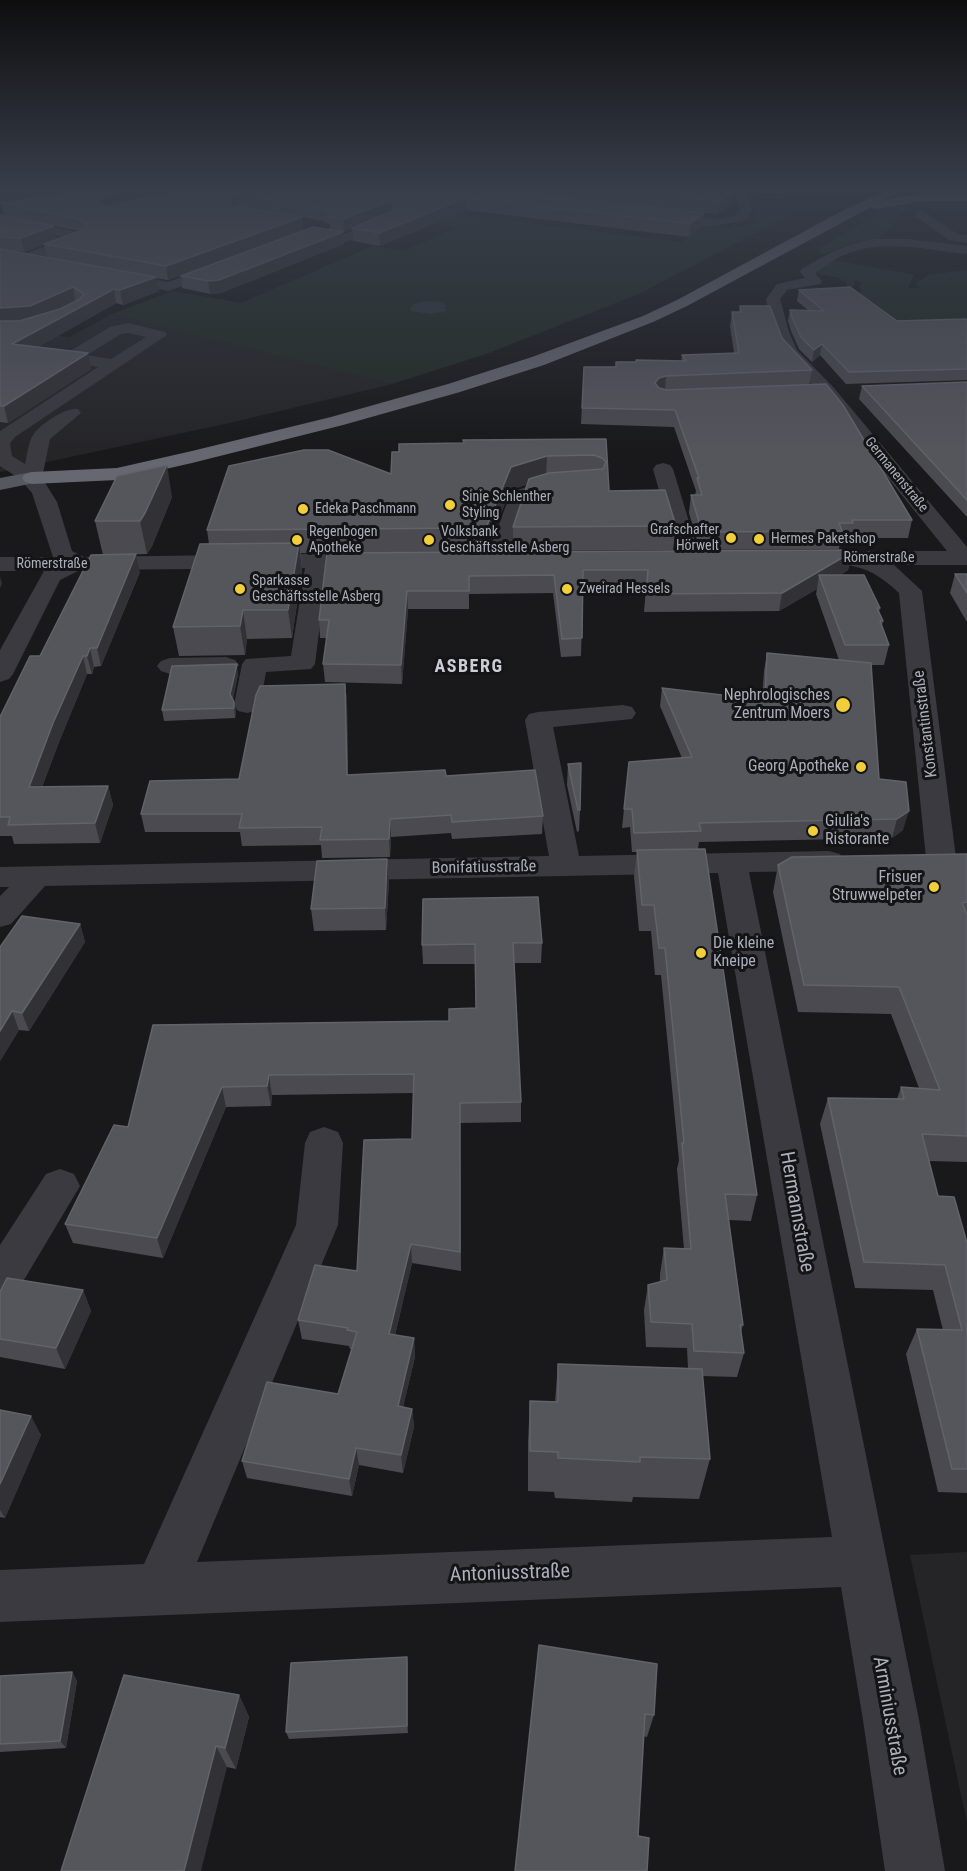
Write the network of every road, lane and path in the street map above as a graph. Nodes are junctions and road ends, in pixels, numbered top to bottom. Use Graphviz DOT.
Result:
graph roads {
  1 [pos="111,276"];
  2 [pos="198,276"];
  3 [pos="731,276"];
  4 [pos="811,276"];
  5 [pos="169,287"];
  6 [pos="154,298"];
  7 [pos="603,320"];
  8 [pos="115,364"];
  9 [pos="850,391"];
  10 [pos="828,392"];
  11 [pos="804,393"];
  12 [pos="55,402"];
  13 [pos="0,443"];
  14 [pos="663,469"];
  15 [pos="32,478"];
  16 [pos="0,484"];
  17 [pos="593,486"];
  18 [pos="667,558"];
  19 [pos="782,558"];
  20 [pos="858,558"];
  21 [pos="958,558"];
  22 [pos="519,559"];
  23 [pos="388,560"];
  24 [pos="317,561"];
  25 [pos="78,563"];
  26 [pos="0,564"];
  27 [pos="910,591"];
  28 [pos="255,664"];
  29 [pos="170,666"];
  30 [pos="0,674"];
  31 [pos="247,705"];
  32 [pos="623,713"];
  33 [pos="942,858"];
  34 [pos="860,860"];
  35 [pos="732,864"];
  36 [pos="566,867"];
  37 [pos="0,877"];
  38 [pos="36,877"];
  39 [pos="0,916"];
  40 [pos="324,1143"];
  41 [pos="60,1186"];
  42 [pos="0,1282"];
  43 [pos="860,1561"];
  44 [pos="160,1588"];
  45 [pos="0,1596"];
  46 [pos="915,1871"];
  1 -- 5 [label="street"];
  2 -- 5 [label="street"];
  3 -- 15 [label="highway"];
  4 -- 10 [label="street, Germanenstraße"];
  5 -- 6 [label="street"];
  7 -- 15 [label="highway"];
  8 -- 12 [label="street"];
  9 -- 10 [label="street"];
  10 -- 11 [label="street"];
  10 -- 21 [label="street, Germanenstraße"];
  12 -- 13 [label="street"];
  12 -- 15 [label="street"];
  13 -- 15 [label="street"];
  14 -- 18 [label="street"];
  15 -- 16 [label="main road"];
  15 -- 25 [label="street"];
  17 -- 22 [label="street"];
  19 -- 20 [label="street, Römerstraße"];
  20 -- 21 [label="street, Römerstraße"];
  20 -- 27 [label="street"];
  21 -- 27 [label="street"];
  23 -- 24 [label="street, Römerstraße"];
  24 -- 25 [label="street, Römerstraße"];
  24 -- 28 [label="street"];
  25 -- 26 [label="street, Römerstraße"];
  25 -- 30 [label="street"];
  27 -- 33 [label="street, Konstantinstraße"];
  28 -- 29 [label="street"];
  28 -- 31 [label="street"];
  32 -- 36 [label="street"];
  34 -- 35 [label="street, Bonifatiusstraße"];
  35 -- 36 [label="street, Bonifatiusstraße"];
  35 -- 43 [label="street, Hermannstraße"];
  36 -- 38 [label="street, Bonifatiusstraße"];
  37 -- 38 [label="street, Bonifatiusstraße"];
  38 -- 39 [label="street"];
  40 -- 44 [label="street"];
  41 -- 42 [label="street"];
  43 -- 44 [label="street, Antoniusstraße"];
  43 -- 46 [label="street, Arminiusstraße"];
  44 -- 45 [label="street, Antoniusstraße"];
}
